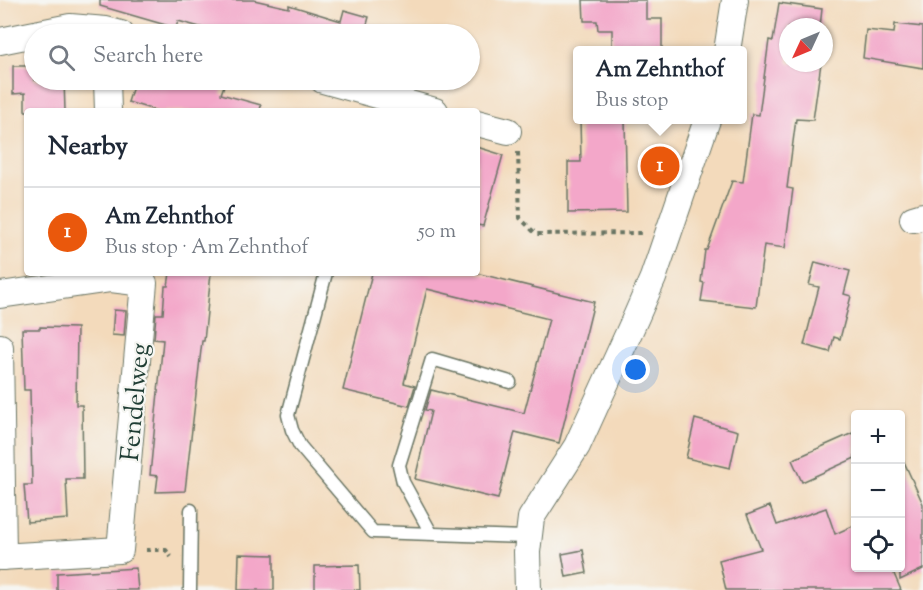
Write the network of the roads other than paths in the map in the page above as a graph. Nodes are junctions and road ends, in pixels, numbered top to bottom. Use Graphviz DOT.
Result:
graph roads {
  1 [pos="735,0"];
  2 [pos="24,36"];
  3 [pos="0,41"];
  4 [pos="728,46"];
  5 [pos="107,90"];
  6 [pos="359,90"];
  7 [pos="108,108"];
  8 [pos="424,108"];
  9 [pos="480,124"];
  10 [pos="706,124"];
  11 [pos="508,131"];
  12 [pos="111,276"];
  13 [pos="325,276"];
  14 [pos="0,295"];
  15 [pos="0,347"];
  16 [pos="510,382"];
  17 [pos="190,510"];
  18 [pos="431,533"];
  19 [pos="527,537"];
  20 [pos="1,557"];
  21 [pos="190,585"];
  22 [pos="528,590"];
  1 -- 4 [label="street"];
  2 -- 3 [label="street"];
  5 -- 7 [label="street"];
  6 -- 8 [label="street"];
  9 -- 11 [label="street"];
  10 -- 19 [label="street"];
  12 -- 14 [label="street, Fendelweg"];
  12 -- 20 [label="street, Fendelweg"];
  13 -- 18 [label="lane"];
  15 -- 20 [label="street"];
  16 -- 18 [label="lane"];
  17 -- 21 [label="lane"];
  18 -- 19 [label="lane"];
  19 -- 22 [label="street"];
}
